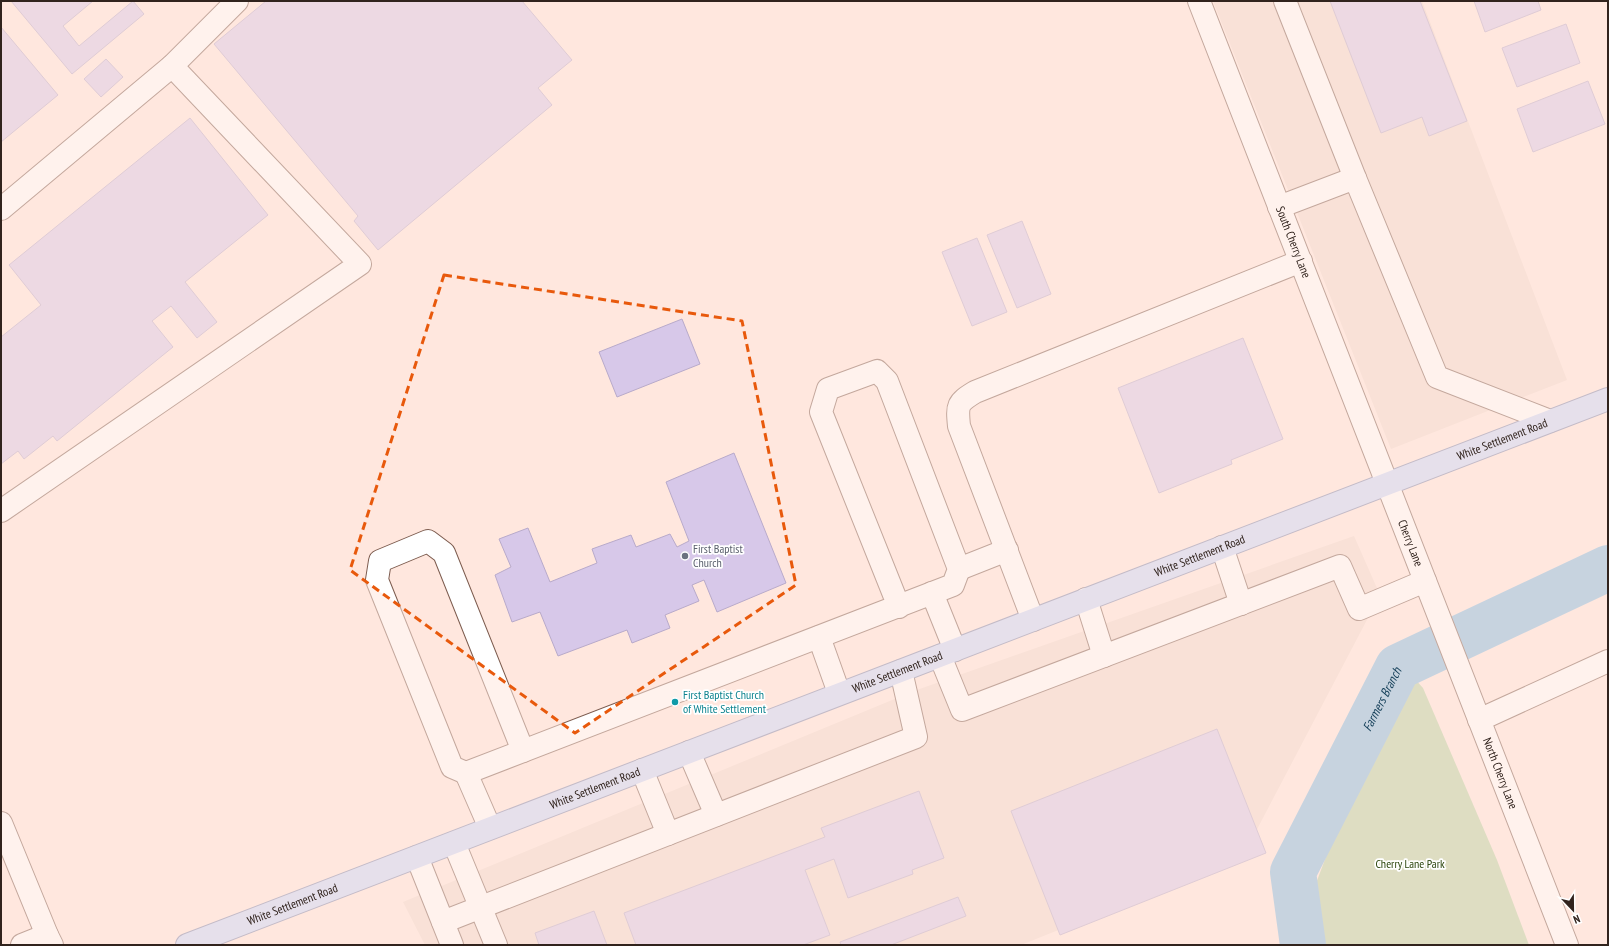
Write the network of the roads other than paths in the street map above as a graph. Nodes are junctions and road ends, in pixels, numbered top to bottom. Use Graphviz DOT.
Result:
graph roads {
  1 [pos="237,1"];
  2 [pos="1199,1"];
  3 [pos="1285,1"];
  4 [pos="172,66"];
  5 [pos="1355,178"];
  6 [pos="1279,206"];
  7 [pos="1,209"];
  8 [pos="1301,261"];
  9 [pos="1608,399"];
  10 [pos="1550,421"];
  11 [pos="1388,483"];
  12 [pos="1,511"];
  13 [pos="1222,547"];
  14 [pos="1007,550"];
  15 [pos="959,569"];
  16 [pos="1425,581"];
  17 [pos="932,593"];
  18 [pos="1086,600"];
  19 [pos="1433,603"];
  20 [pos="1241,604"];
  21 [pos="899,606"];
  22 [pos="1033,620"];
  23 [pos="819,637"];
  24 [pos="947,653"];
  25 [pos="1104,656"];
  26 [pos="1608,661"];
  27 [pos="901,671"];
  28 [pos="839,694"];
  29 [pos="1479,720"];
  30 [pos="523,751"];
  31 [pos="689,752"];
  32 [pos="642,770"];
  33 [pos="466,772"];
  34 [pos="716,815"];
  35 [pos="1,823"];
  36 [pos="490,828"];
  37 [pos="668,834"];
  38 [pos="454,843"];
  39 [pos="417,856"];
  40 [pos="480,907"];
  41 [pos="443,922"];
  42 [pos="49,940"];
  43 [pos="22,945"];
  44 [pos="187,945"];
  45 [pos="452,945"];
  46 [pos="496,945"];
  47 [pos="1567,945"];
  1 -- 4 [label="street"];
  2 -- 6 [label="street, South Cherry Lane"];
  3 -- 5 [label="street"];
  4 -- 7 [label="street"];
  4 -- 12 [label="street"];
  5 -- 6 [label="street"];
  5 -- 10 [label="street"];
  6 -- 8 [label="street, South Cherry Lane"];
  8 -- 11 [label="street, South Cherry Lane"];
  8 -- 14 [label="street"];
  9 -- 10 [label="main road, White Settlement Road"];
  10 -- 11 [label="main road, White Settlement Road"];
  11 -- 13 [label="main road, White Settlement Road"];
  11 -- 16 [label="street, Cherry Lane"];
  13 -- 18 [label="main road, White Settlement Road"];
  13 -- 20 [label="street"];
  14 -- 15 [label="street"];
  14 -- 22 [label="street"];
  15 -- 17 [label="street"];
  15 -- 21 [label="street"];
  16 -- 19 [label="street, Cherry Lane"];
  16 -- 20 [label="street"];
  17 -- 21 [label="street"];
  17 -- 24 [label="street"];
  18 -- 22 [label="main road, White Settlement Road"];
  18 -- 25 [label="street"];
  19 -- 29 [label="street, North Cherry Lane"];
  20 -- 25 [label="street"];
  21 -- 23 [label="street"];
  22 -- 24 [label="main road, White Settlement Road"];
  23 -- 28 [label="street"];
  23 -- 30 [label="street"];
  24 -- 25 [label="street"];
  24 -- 27 [label="main road, White Settlement Road"];
  26 -- 29 [label="street"];
  27 -- 28 [label="main road, White Settlement Road"];
  27 -- 34 [label="street"];
  28 -- 31 [label="main road, White Settlement Road"];
  29 -- 47 [label="street, North Cherry Lane"];
  30 -- 33 [label="street"];
  30 -- 33 [label="street"];
  31 -- 32 [label="main road, White Settlement Road"];
  31 -- 34 [label="street"];
  32 -- 36 [label="main road, White Settlement Road"];
  32 -- 37 [label="street"];
  33 -- 36 [label="street"];
  34 -- 37 [label="street"];
  35 -- 42 [label="street"];
  36 -- 38 [label="main road, White Settlement Road"];
  37 -- 40 [label="street"];
  38 -- 39 [label="main road, White Settlement Road"];
  38 -- 40 [label="street"];
  39 -- 41 [label="street"];
  39 -- 44 [label="main road, White Settlement Road"];
  40 -- 41 [label="street"];
  40 -- 46 [label="street"];
  41 -- 45 [label="street"];
  42 -- 43 [label="street"];
}
